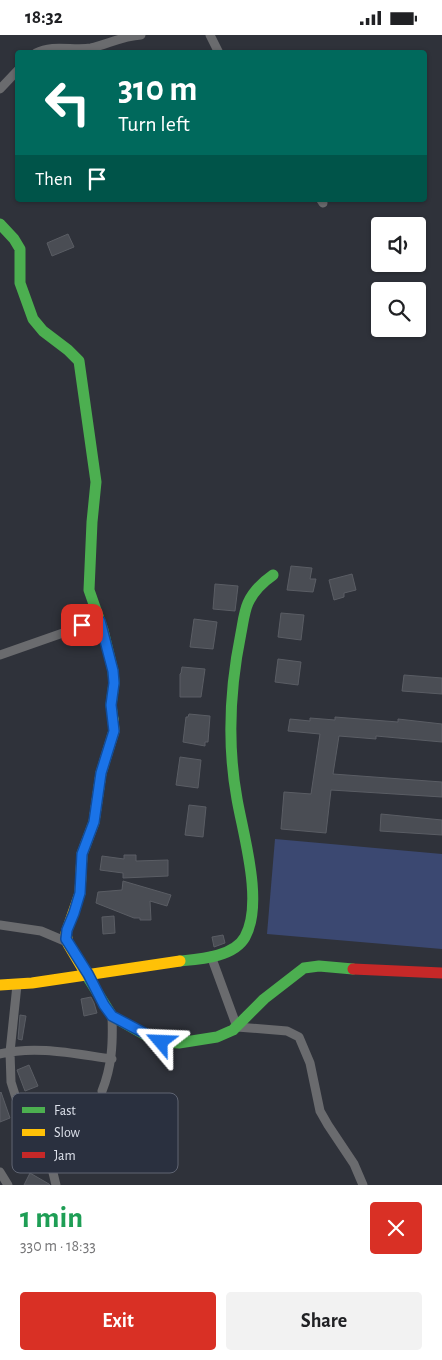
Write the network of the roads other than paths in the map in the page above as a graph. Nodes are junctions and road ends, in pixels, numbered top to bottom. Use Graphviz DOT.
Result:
graph roads {
  1 [pos="141,35"];
  2 [pos="210,35"];
  3 [pos="44,50"];
  4 [pos="218,50"];
  5 [pos="15,73"];
  6 [pos="0,89"];
  7 [pos="0,223"];
  8 [pos="273,575"];
  9 [pos="100,621"];
  10 [pos="0,655"];
  11 [pos="0,925"];
  12 [pos="67,942"];
  13 [pos="210,956"];
  14 [pos="442,973"];
  15 [pos="88,974"];
  16 [pos="0,985"];
  17 [pos="17,985"];
  18 [pos="112,1016"];
  19 [pos="237,1027"];
  20 [pos="10,1052"];
  21 [pos="0,1054"];
  22 [pos="112,1059"];
  23 [pos="102,1091"];
  24 [pos="14,1093"];
  25 [pos="0,1172"];
  26 [pos="8,1185"];
  27 [pos="363,1185"];
  1 -- 3 [label="street"];
  2 -- 4 [label="street"];
  5 -- 6 [label="street"];
  7 -- 9 [label="street"];
  8 -- 13 [label="street"];
  9 -- 10 [label="street"];
  9 -- 12 [label="street"];
  11 -- 12 [label="street"];
  12 -- 15 [label="street"];
  13 -- 15 [label="street"];
  13 -- 19 [label="street"];
  14 -- 19 [label="street"];
  15 -- 17 [label="street"];
  15 -- 18 [label="street"];
  16 -- 17 [label="street"];
  17 -- 20 [label="street"];
  18 -- 19 [label="street"];
  18 -- 22 [label="street"];
  19 -- 27 [label="street"];
  20 -- 21 [label="street"];
  20 -- 22 [label="street"];
  20 -- 24 [label="street"];
  22 -- 23 [label="street"];
  25 -- 26 [label="street"];
}
